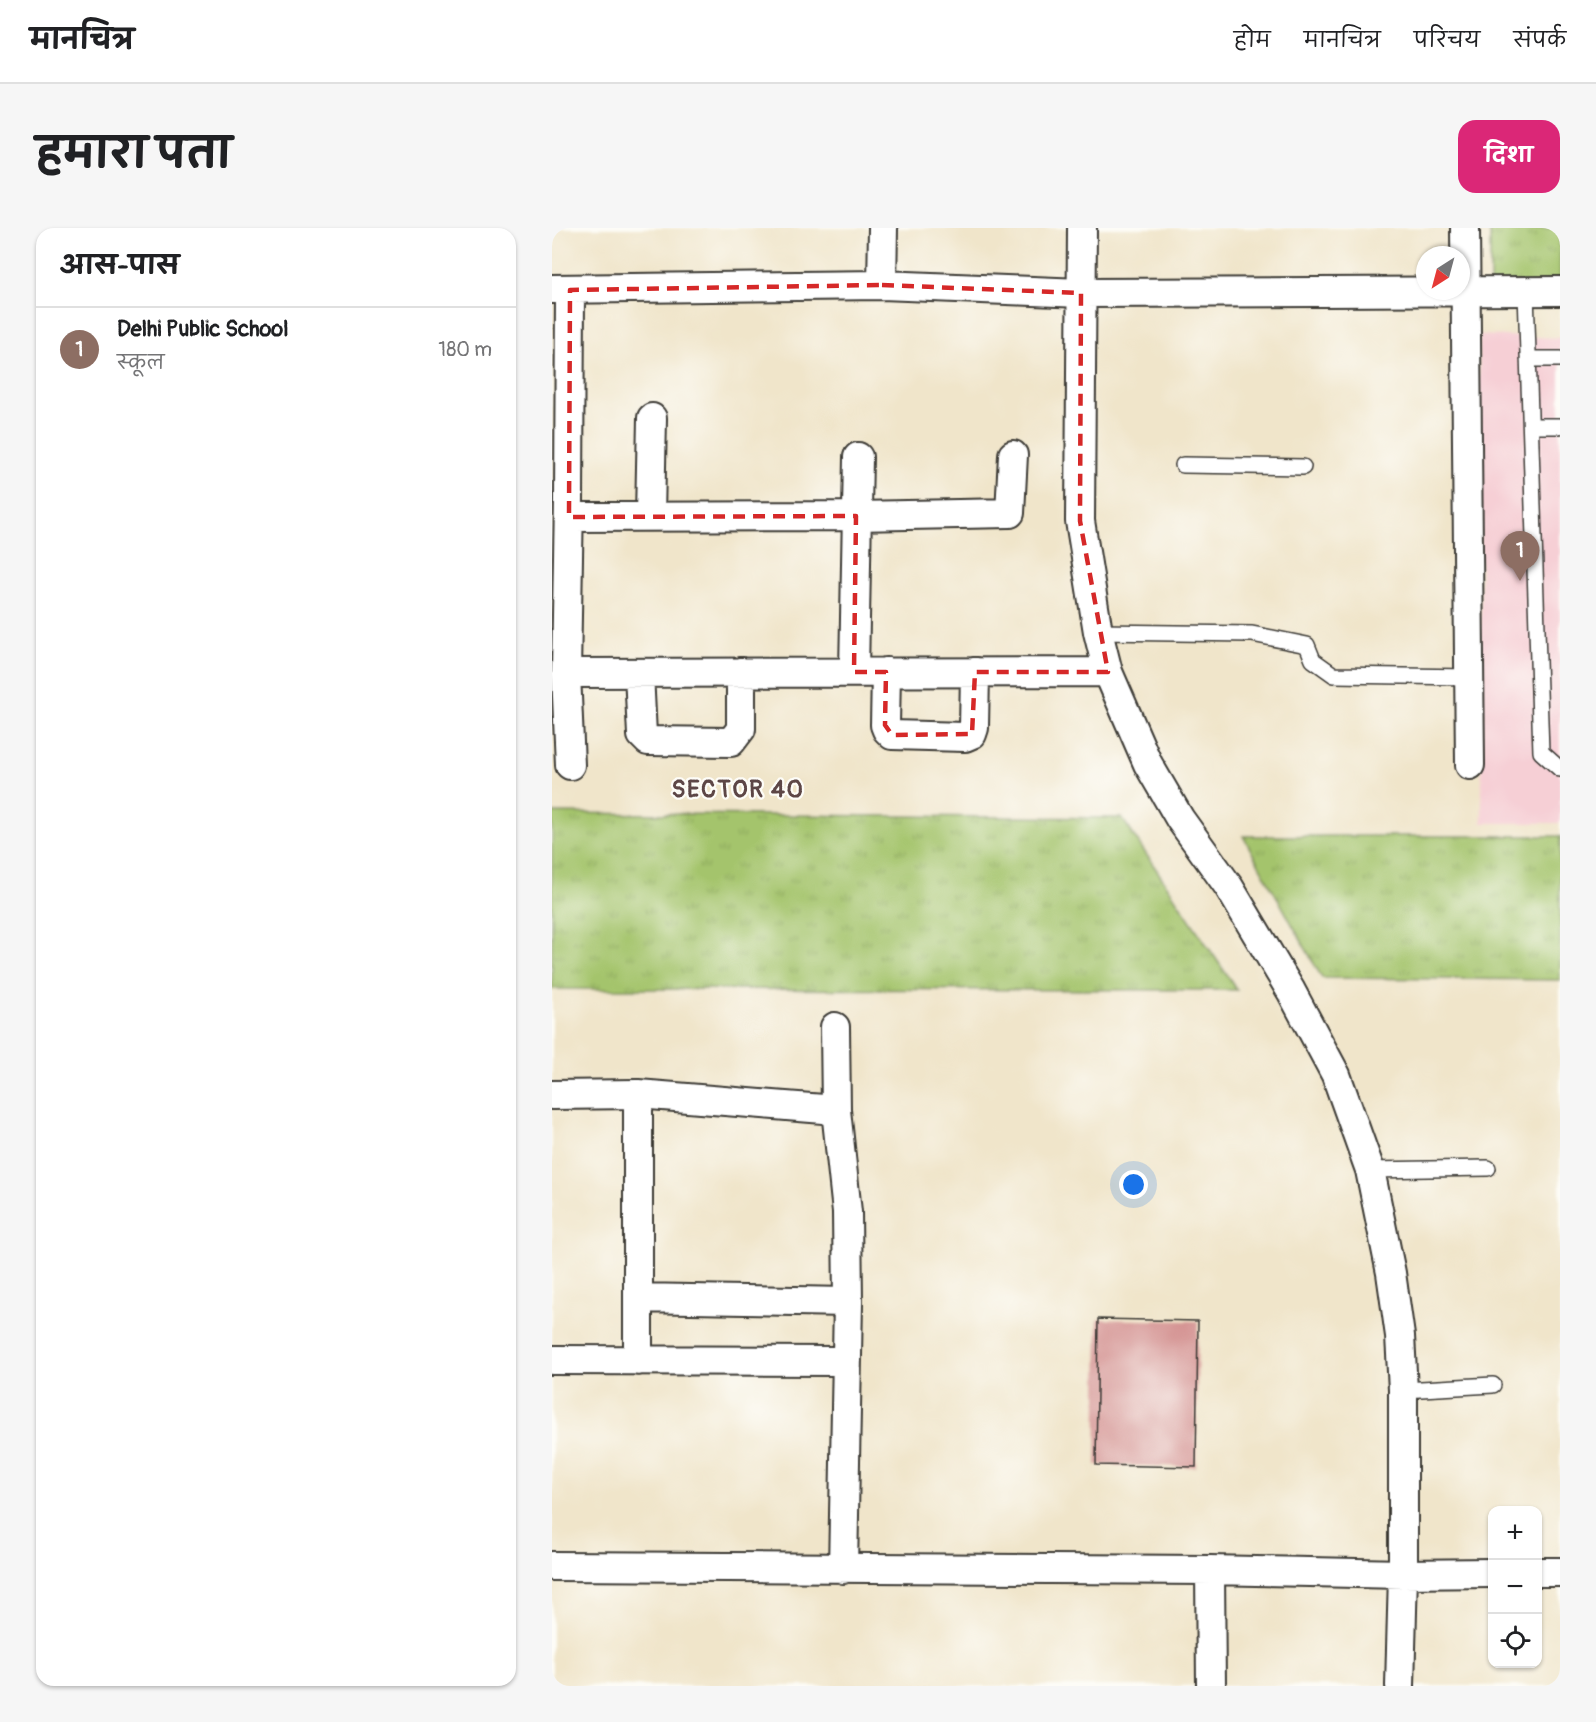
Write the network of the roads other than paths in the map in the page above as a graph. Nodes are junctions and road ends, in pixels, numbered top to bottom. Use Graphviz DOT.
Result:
graph roads {
  1 [pos="883,228"];
  2 [pos="1082,228"];
  3 [pos="1465,228"];
  4 [pos="1465,246"];
  5 [pos="882,285"];
  6 [pos="561,290"];
  7 [pos="1560,291"];
  8 [pos="1526,292"];
  9 [pos="1081,293"];
  10 [pos="1416,293"];
  11 [pos="1470,293"];
  12 [pos="1466,300"];
  13 [pos="1529,359"];
  14 [pos="1560,359"];
  15 [pos="652,418"];
  16 [pos="1531,426"];
  17 [pos="1560,426"];
  18 [pos="1013,455"];
  19 [pos="858,457"];
  20 [pos="1183,465"];
  21 [pos="1303,467"];
  22 [pos="650,516"];
  23 [pos="856,516"];
  24 [pos="569,517"];
  25 [pos="1098,632"];
  26 [pos="741,672"];
  27 [pos="854,672"];
  28 [pos="886,672"];
  29 [pos="975,672"];
  30 [pos="1108,672"];
  31 [pos="566,673"];
  32 [pos="639,673"];
  33 [pos="1470,677"];
  34 [pos="570,765"];
  35 [pos="1470,765"];
  36 [pos="1560,770"];
  37 [pos="835,1027"];
  38 [pos="638,1094"];
  39 [pos="552,1095"];
  40 [pos="836,1110"];
  41 [pos="1488,1168"];
  42 [pos="1370,1170"];
  43 [pos="638,1298"];
  44 [pos="848,1302"];
  45 [pos="552,1360"];
  46 [pos="638,1361"];
  47 [pos="846,1361"];
  48 [pos="1493,1385"];
  49 [pos="1403,1390"];
  50 [pos="552,1566"];
  51 [pos="843,1569"];
  52 [pos="1210,1570"];
  53 [pos="1542,1572"];
  54 [pos="1560,1572"];
  55 [pos="1488,1573"];
  56 [pos="1403,1574"];
  57 [pos="1211,1686"];
  58 [pos="1400,1686"];
  1 -- 5 [label="street"];
  2 -- 9 [label="street"];
  3 -- 4 [label="street"];
  5 -- 6 [label="street"];
  5 -- 9 [label="street"];
  6 -- 24 [label="street"];
  7 -- 8 [label="street"];
  8 -- 11 [label="street"];
  8 -- 13 [label="lane"];
  9 -- 10 [label="street"];
  9 -- 25 [label="street"];
  12 -- 33 [label="street"];
  13 -- 14 [label="lane"];
  13 -- 16 [label="lane"];
  15 -- 22 [label="street"];
  16 -- 17 [label="lane"];
  16 -- 36 [label="lane"];
  18 -- 23 [label="street"];
  19 -- 23 [label="street"];
  20 -- 21 [label="lane"];
  22 -- 23 [label="street"];
  22 -- 24 [label="street"];
  23 -- 27 [label="street"];
  24 -- 31 [label="street"];
  25 -- 30 [label="street"];
  25 -- 33 [label="lane"];
  26 -- 27 [label="street"];
  26 -- 32 [label="street"];
  26 -- 32 [label="street"];
  27 -- 28 [label="street"];
  28 -- 29 [label="street"];
  28 -- 29 [label="street"];
  29 -- 30 [label="street"];
  30 -- 42 [label="street"];
  31 -- 32 [label="street"];
  31 -- 34 [label="street"];
  33 -- 35 [label="street"];
  37 -- 40 [label="street"];
  38 -- 39 [label="street"];
  38 -- 40 [label="street"];
  38 -- 43 [label="street"];
  40 -- 44 [label="street"];
  41 -- 42 [label="lane"];
  42 -- 49 [label="street"];
  43 -- 44 [label="street"];
  43 -- 46 [label="street"];
  44 -- 47 [label="street"];
  45 -- 46 [label="street"];
  46 -- 47 [label="street"];
  47 -- 51 [label="street"];
  48 -- 49 [label="lane"];
  49 -- 56 [label="street"];
  50 -- 51 [label="street"];
  51 -- 52 [label="street"];
  52 -- 56 [label="street"];
  52 -- 57 [label="street"];
  53 -- 54 [label="street"];
  55 -- 56 [label="street"];
  56 -- 58 [label="street"];
}
